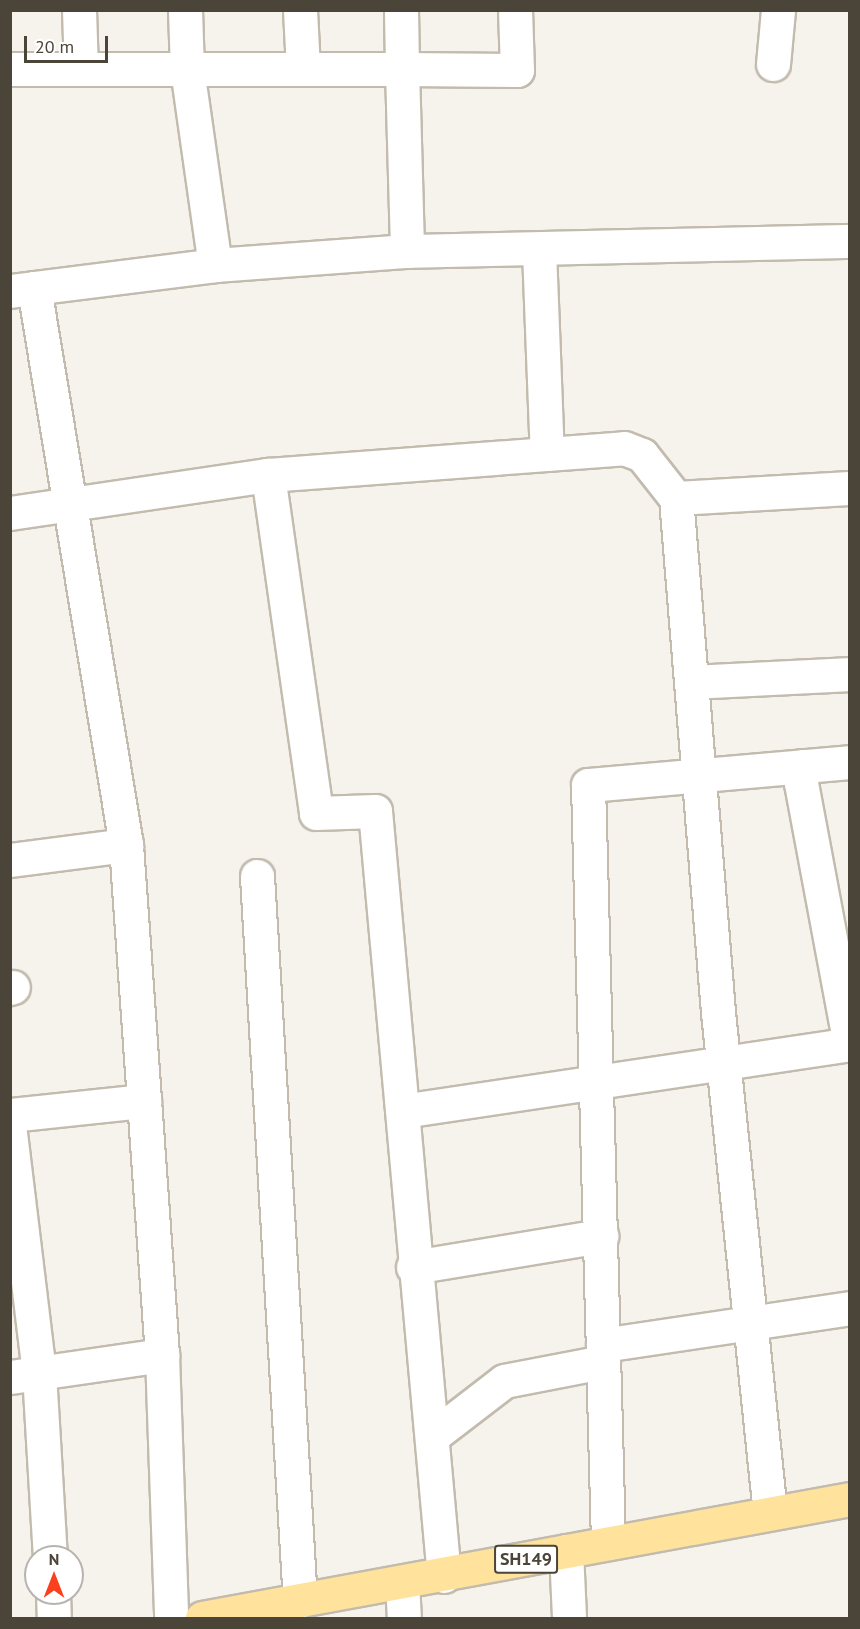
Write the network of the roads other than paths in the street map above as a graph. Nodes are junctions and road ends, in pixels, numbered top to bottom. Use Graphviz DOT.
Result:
graph roads {
  1 [pos="79,10"];
  2 [pos="185,10"];
  3 [pos="300,10"];
  4 [pos="401,10"];
  5 [pos="515,10"];
  6 [pos="778,10"];
  7 [pos="773,64"];
  8 [pos="10,69"];
  9 [pos="81,69"];
  10 [pos="187,69"];
  11 [pos="303,69"];
  12 [pos="402,69"];
  13 [pos="849,241"];
  14 [pos="539,250"];
  15 [pos="406,251"];
  16 [pos="215,265"];
  17 [pos="22,290"];
  18 [pos="547,454"];
  19 [pos="268,475"];
  20 [pos="849,488"];
  21 [pos="676,498"];
  22 [pos="71,505"];
  23 [pos="10,513"];
  24 [pos="849,674"];
  25 [pos="692,682"];
  26 [pos="849,762"];
  27 [pos="803,766"];
  28 [pos="699,771"];
  29 [pos="126,845"];
  30 [pos="10,860"];
  31 [pos="257,876"];
  32 [pos="849,1044"];
  33 [pos="724,1064"];
  34 [pos="592,1083"];
  35 [pos="144,1101"];
  36 [pos="403,1110"];
  37 [pos="10,1115"];
  38 [pos="10,1133"];
  39 [pos="601,1236"];
  40 [pos="17,1245"];
  41 [pos="413,1267"];
  42 [pos="849,1308"];
  43 [pos="754,1323"];
  44 [pos="603,1353"];
  45 [pos="162,1355"];
  46 [pos="25,1375"];
  47 [pos="434,1436"];
  48 [pos="849,1499"];
  49 [pos="770,1513"];
  50 [pos="608,1543"];
  51 [pos="48,1545"];
  52 [pos="566,1551"];
  53 [pos="444,1576"];
  54 [pos="402,1582"];
  55 [pos="300,1600"];
  56 [pos="171,1618"];
  57 [pos="202,1618"];
  58 [pos="404,1618"];
  59 [pos="569,1618"];
  1 -- 9 [label="street"];
  2 -- 10 [label="street"];
  3 -- 11 [label="street"];
  4 -- 12 [label="street"];
  5 -- 12 [label="street"];
  6 -- 7 [label="street"];
  8 -- 9 [label="street"];
  9 -- 10 [label="street"];
  10 -- 11 [label="street"];
  10 -- 16 [label="street"];
  11 -- 12 [label="street"];
  12 -- 15 [label="street"];
  13 -- 14 [label="street"];
  14 -- 15 [label="street"];
  14 -- 18 [label="street"];
  15 -- 16 [label="street"];
  16 -- 17 [label="street"];
  17 -- 22 [label="street"];
  18 -- 19 [label="street"];
  18 -- 21 [label="street"];
  19 -- 22 [label="street"];
  19 -- 36 [label="street"];
  20 -- 21 [label="street"];
  21 -- 25 [label="street"];
  22 -- 23 [label="street"];
  22 -- 29 [label="street"];
  24 -- 25 [label="street"];
  25 -- 28 [label="street"];
  26 -- 27 [label="street"];
  27 -- 28 [label="street"];
  27 -- 32 [label="street"];
  28 -- 33 [label="street"];
  28 -- 34 [label="street"];
  29 -- 30 [label="street"];
  29 -- 35 [label="street"];
  31 -- 55 [label="street"];
  32 -- 33 [label="street"];
  33 -- 34 [label="street"];
  33 -- 43 [label="street"];
  34 -- 36 [label="street"];
  34 -- 39 [label="street"];
  35 -- 37 [label="street"];
  35 -- 45 [label="street"];
  36 -- 41 [label="street"];
  38 -- 40 [label="street"];
  39 -- 41 [label="street"];
  39 -- 44 [label="street"];
  40 -- 46 [label="street"];
  41 -- 47 [label="street"];
  42 -- 43 [label="street"];
  43 -- 44 [label="street"];
  43 -- 49 [label="street"];
  44 -- 47 [label="street"];
  44 -- 50 [label="street"];
  45 -- 46 [label="street"];
  45 -- 56 [label="street"];
  46 -- 51 [label="street"];
  47 -- 53 [label="street"];
  48 -- 49 [label="main road, SH149"];
  49 -- 50 [label="main road, SH149"];
  50 -- 52 [label="main road, SH149"];
  52 -- 53 [label="main road, SH149"];
  52 -- 59 [label="street"];
  53 -- 54 [label="main road, SH149"];
  54 -- 55 [label="main road, SH149"];
  54 -- 58 [label="street"];
  55 -- 57 [label="main road, SH149"];
}
